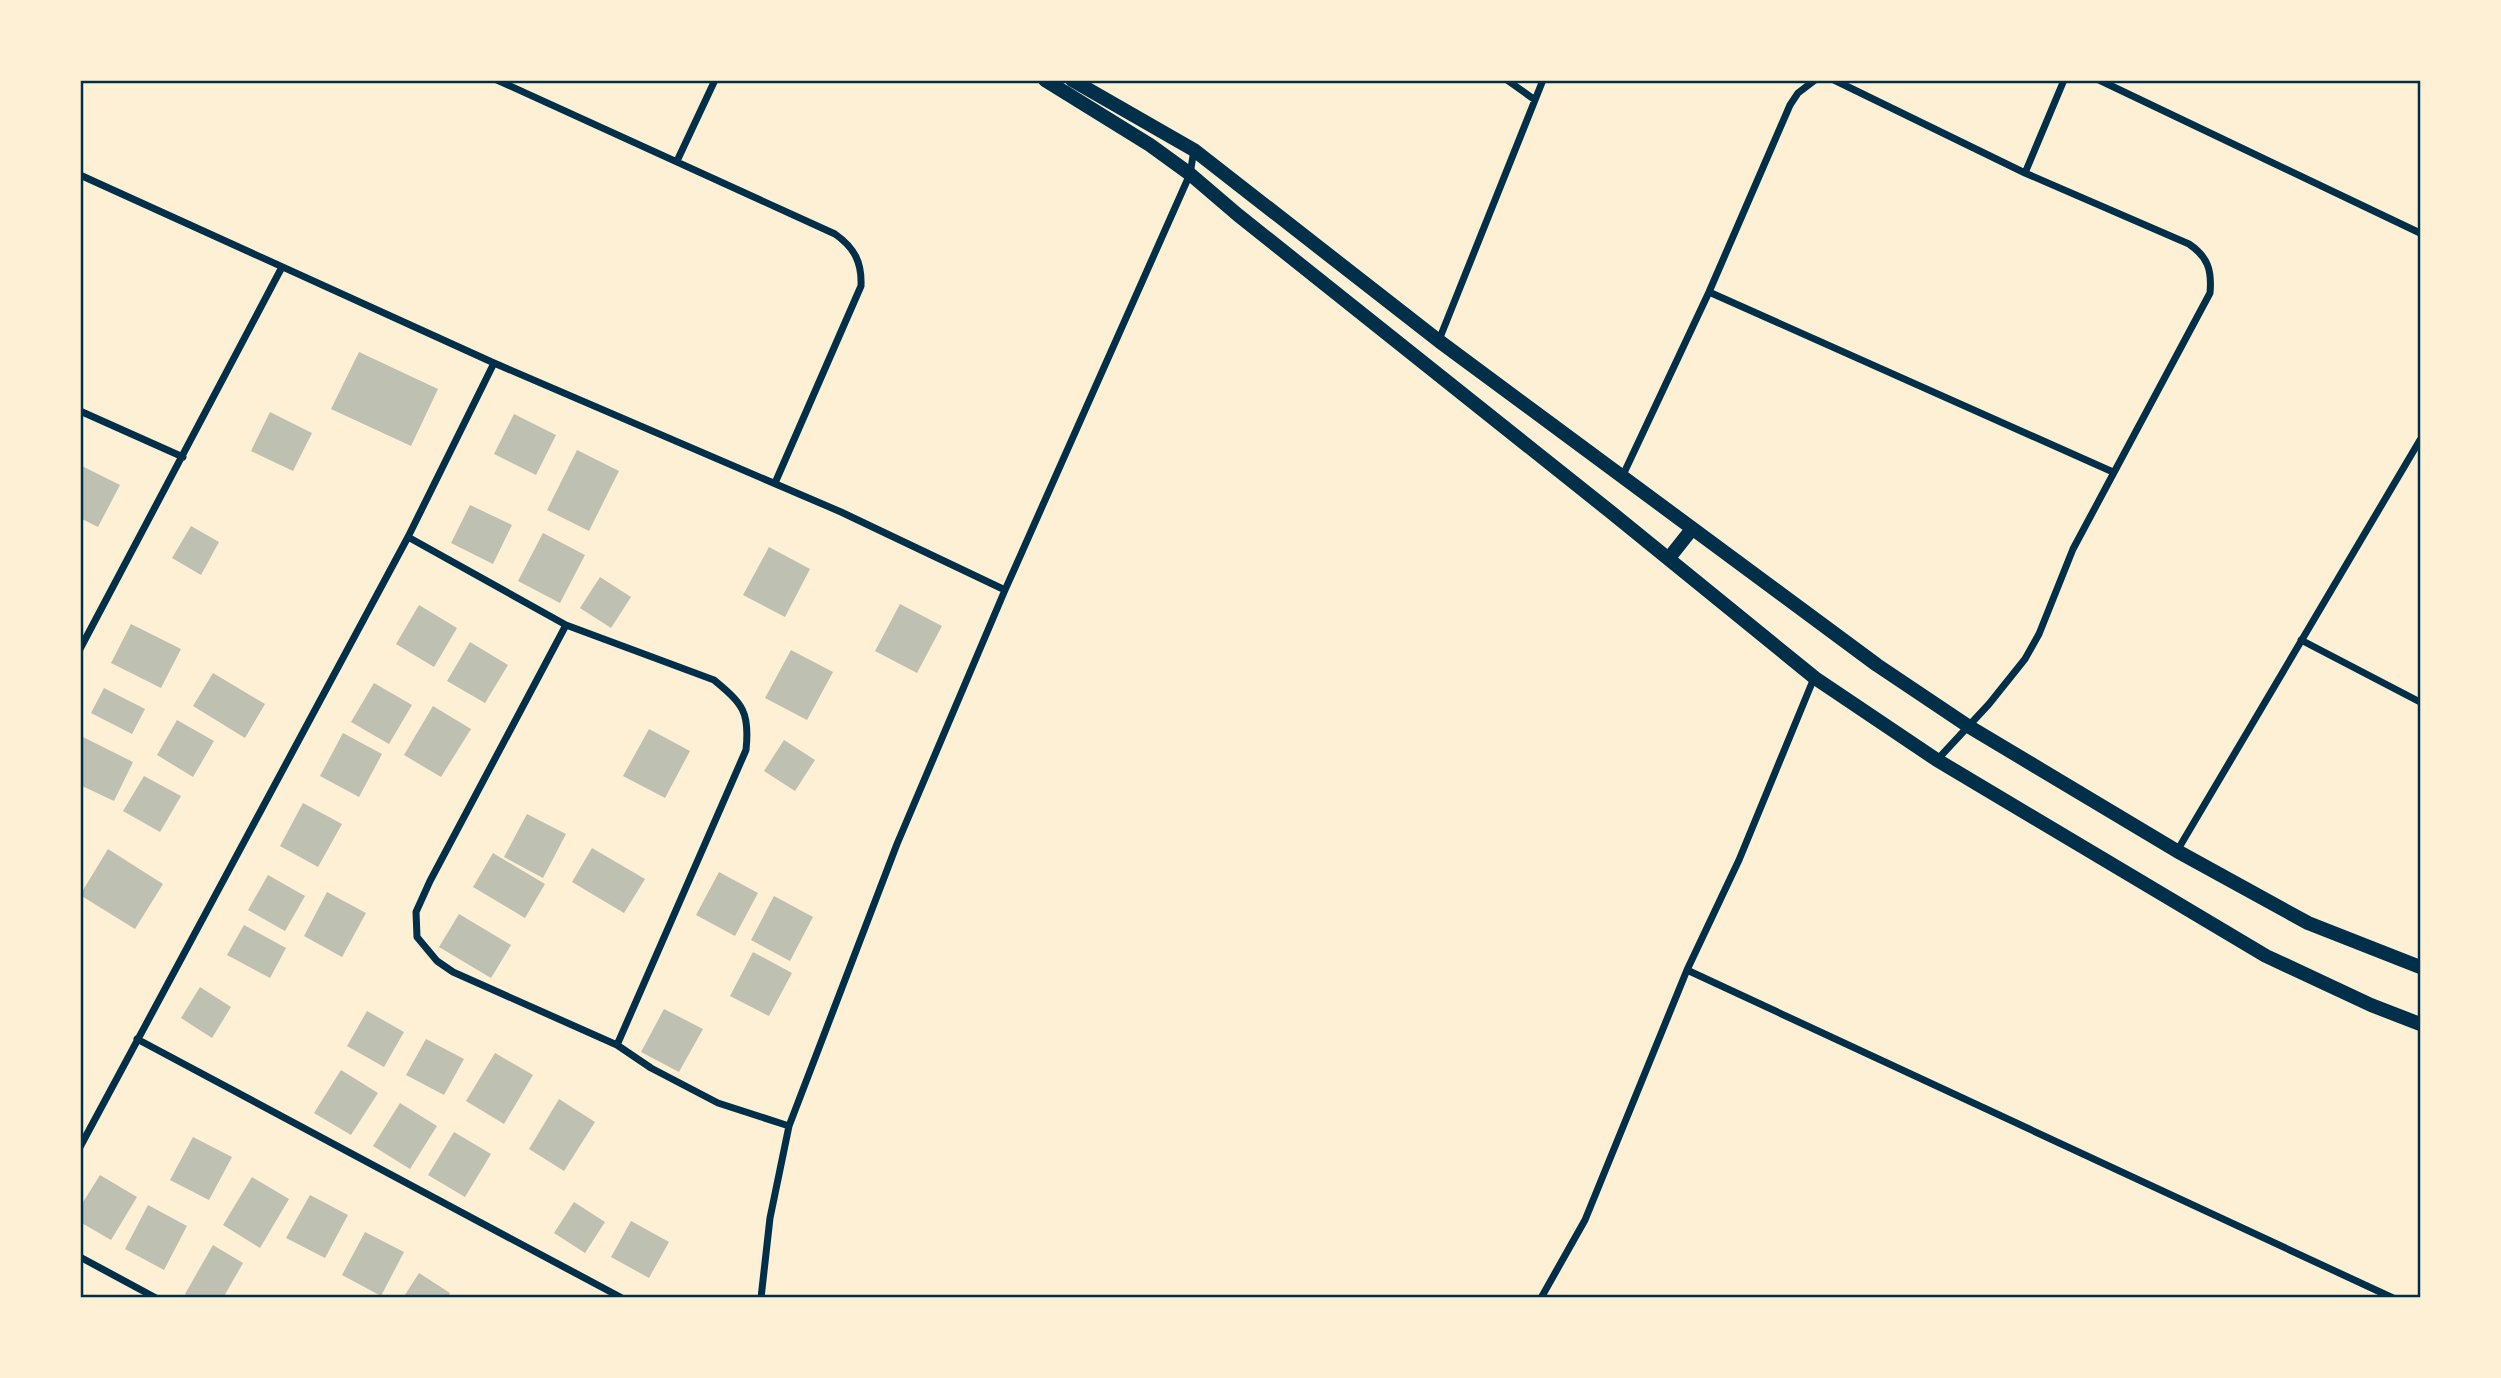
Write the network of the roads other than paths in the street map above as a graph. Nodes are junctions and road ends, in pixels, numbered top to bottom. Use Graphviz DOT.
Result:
graph roads {
  1 [pos="497,80"];
  2 [pos="715,80"];
  3 [pos="1045,80"];
  4 [pos="1072,80"];
  5 [pos="1507,80"];
  6 [pos="1543,80"];
  7 [pos="1815,80"];
  8 [pos="1834,80"];
  9 [pos="2064,80"];
  10 [pos="2099,80"];
  11 [pos="1535,100"];
  12 [pos="1194,150"];
  13 [pos="677,160"];
  14 [pos="2025,173"];
  15 [pos="1190,174"];
  16 [pos="80,175"];
  17 [pos="2420,233"];
  18 [pos="282,267"];
  19 [pos="1709,292"];
  20 [pos="1438,341"];
  21 [pos="494,363"];
  22 [pos="80,411"];
  23 [pos="2420,440"];
  24 [pos="183,457"];
  25 [pos="2113,472"];
  26 [pos="1623,475"];
  27 [pos="775,483"];
  28 [pos="1692,529"];
  29 [pos="408,537"];
  30 [pos="1669,558"];
  31 [pos="1005,590"];
  32 [pos="566,625"];
  33 [pos="2301,640"];
  34 [pos="80,649"];
  35 [pos="1815,678"];
  36 [pos="2420,702"];
  37 [pos="1968,726"];
  38 [pos="1937,760"];
  39 [pos="2177,851"];
  40 [pos="2420,967"];
  41 [pos="1687,970"];
  42 [pos="2420,1024"];
  43 [pos="137,1039"];
  44 [pos="617,1045"];
  45 [pos="789,1125"];
  46 [pos="80,1147"];
  47 [pos="80,1257"];
  48 [pos="156,1297"];
  49 [pos="621,1297"];
  50 [pos="761,1297"];
  51 [pos="1541,1297"];
  52 [pos="2393,1297"];
  1 -- 13 [label="street"];
  2 -- 13 [label="street"];
  3 -- 15 [label="main road"];
  4 -- 12 [label="main road"];
  5 -- 11 [label="street"];
  6 -- 11 [label="street"];
  7 -- 19 [label="street"];
  8 -- 14 [label="street"];
  9 -- 14 [label="street"];
  10 -- 17 [label="street"];
  11 -- 20 [label="street"];
  12 -- 15 [label="street"];
  12 -- 20 [label="main road"];
  13 -- 27 [label="street"];
  14 -- 25 [label="street"];
  15 -- 30 [label="main road"];
  15 -- 31 [label="street"];
  16 -- 18 [label="street"];
  18 -- 21 [label="street"];
  18 -- 24 [label="street"];
  19 -- 25 [label="street"];
  19 -- 26 [label="street"];
  20 -- 26 [label="main road"];
  21 -- 27 [label="street"];
  21 -- 29 [label="street"];
  22 -- 24 [label="street"];
  23 -- 33 [label="street"];
  24 -- 34 [label="street"];
  25 -- 37 [label="street"];
  26 -- 28 [label="main road"];
  27 -- 31 [label="street"];
  28 -- 30 [label="main road"];
  28 -- 37 [label="main road"];
  29 -- 32 [label="street"];
  29 -- 43 [label="street"];
  30 -- 35 [label="main road"];
  31 -- 45 [label="street"];
  32 -- 44 [label="street"];
  32 -- 44 [label="street"];
  33 -- 36 [label="street"];
  33 -- 39 [label="street"];
  35 -- 38 [label="main road"];
  35 -- 41 [label="street"];
  37 -- 38 [label="street"];
  37 -- 39 [label="main road"];
  38 -- 42 [label="main road"];
  39 -- 40 [label="main road"];
  41 -- 51 [label="street"];
  41 -- 52 [label="street"];
  43 -- 46 [label="street"];
  43 -- 49 [label="street"];
  44 -- 45 [label="street"];
  45 -- 50 [label="street"];
  47 -- 48 [label="street"];
}
